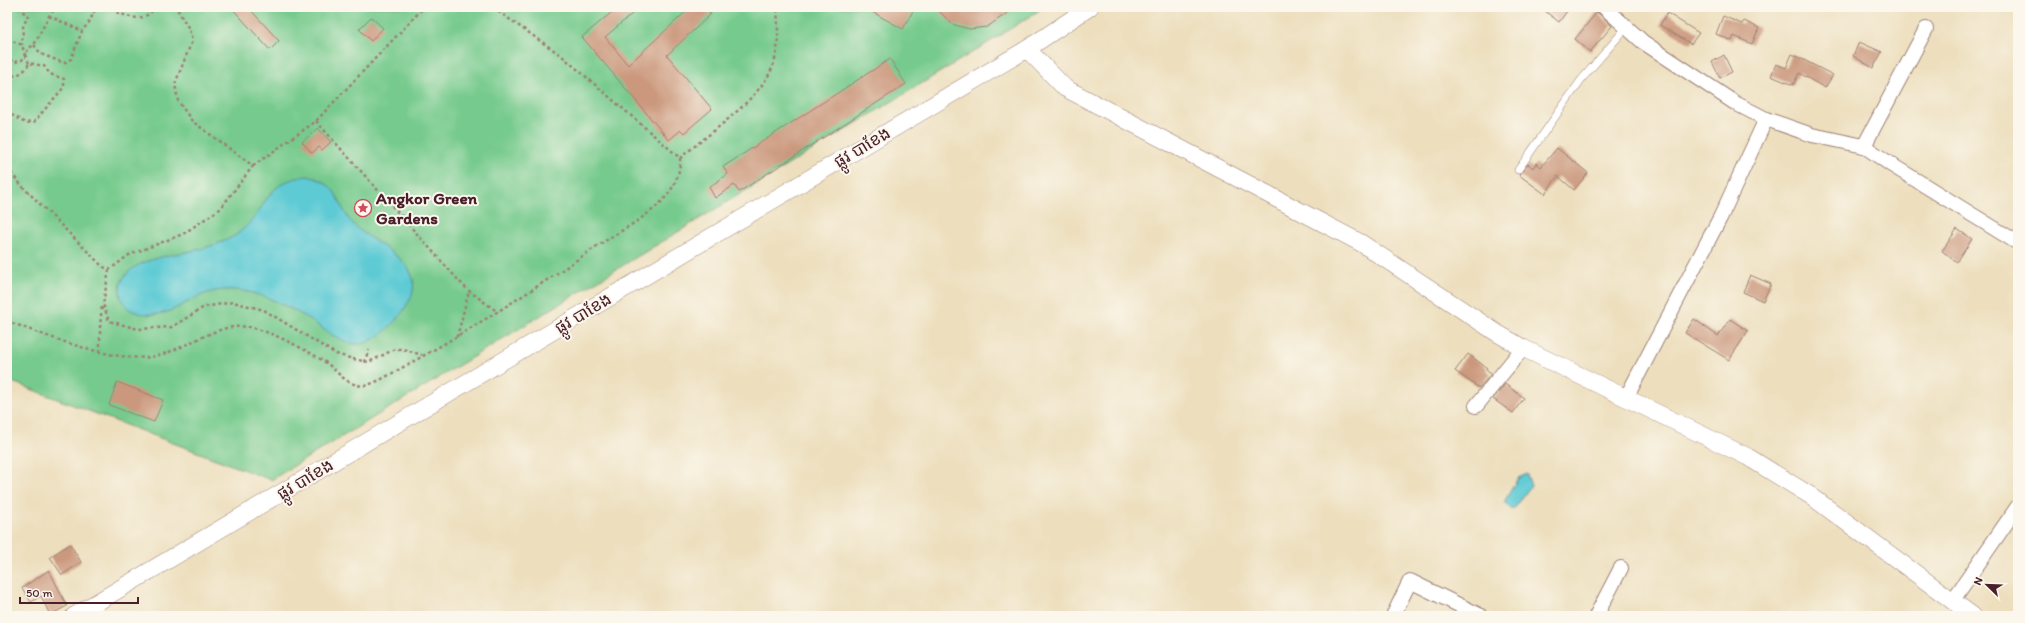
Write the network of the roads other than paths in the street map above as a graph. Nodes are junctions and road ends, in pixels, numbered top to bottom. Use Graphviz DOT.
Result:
graph roads {
  1 [pos="1090,7"];
  2 [pos="1604,7"];
  3 [pos="1626,28"];
  4 [pos="1926,29"];
  5 [pos="1027,49"];
  6 [pos="1766,119"];
  7 [pos="1864,146"];
  8 [pos="1518,170"];
  9 [pos="2018,243"];
  10 [pos="1523,348"];
  11 [pos="1626,398"];
  12 [pos="1476,406"];
  13 [pos="2018,506"];
  14 [pos="1621,568"];
  15 [pos="1953,600"];
  16 [pos="74,616"];
  17 [pos="1393,616"];
  18 [pos="1481,616"];
  19 [pos="1596,616"];
  20 [pos="1973,616"];
  1 -- 5 [label="street, ផ្លូវ បាខែង"];
  2 -- 3 [label="street"];
  3 -- 6 [label="street"];
  3 -- 8 [label="lane"];
  4 -- 7 [label="street"];
  5 -- 10 [label="street"];
  5 -- 16 [label="street, ផ្លូវ បាខែង"];
  6 -- 7 [label="street"];
  6 -- 11 [label="street"];
  7 -- 9 [label="street"];
  10 -- 11 [label="street"];
  10 -- 12 [label="street"];
  11 -- 15 [label="street"];
  13 -- 15 [label="street"];
  14 -- 19 [label="street"];
  15 -- 20 [label="street"];
  17 -- 18 [label="street"];
}
